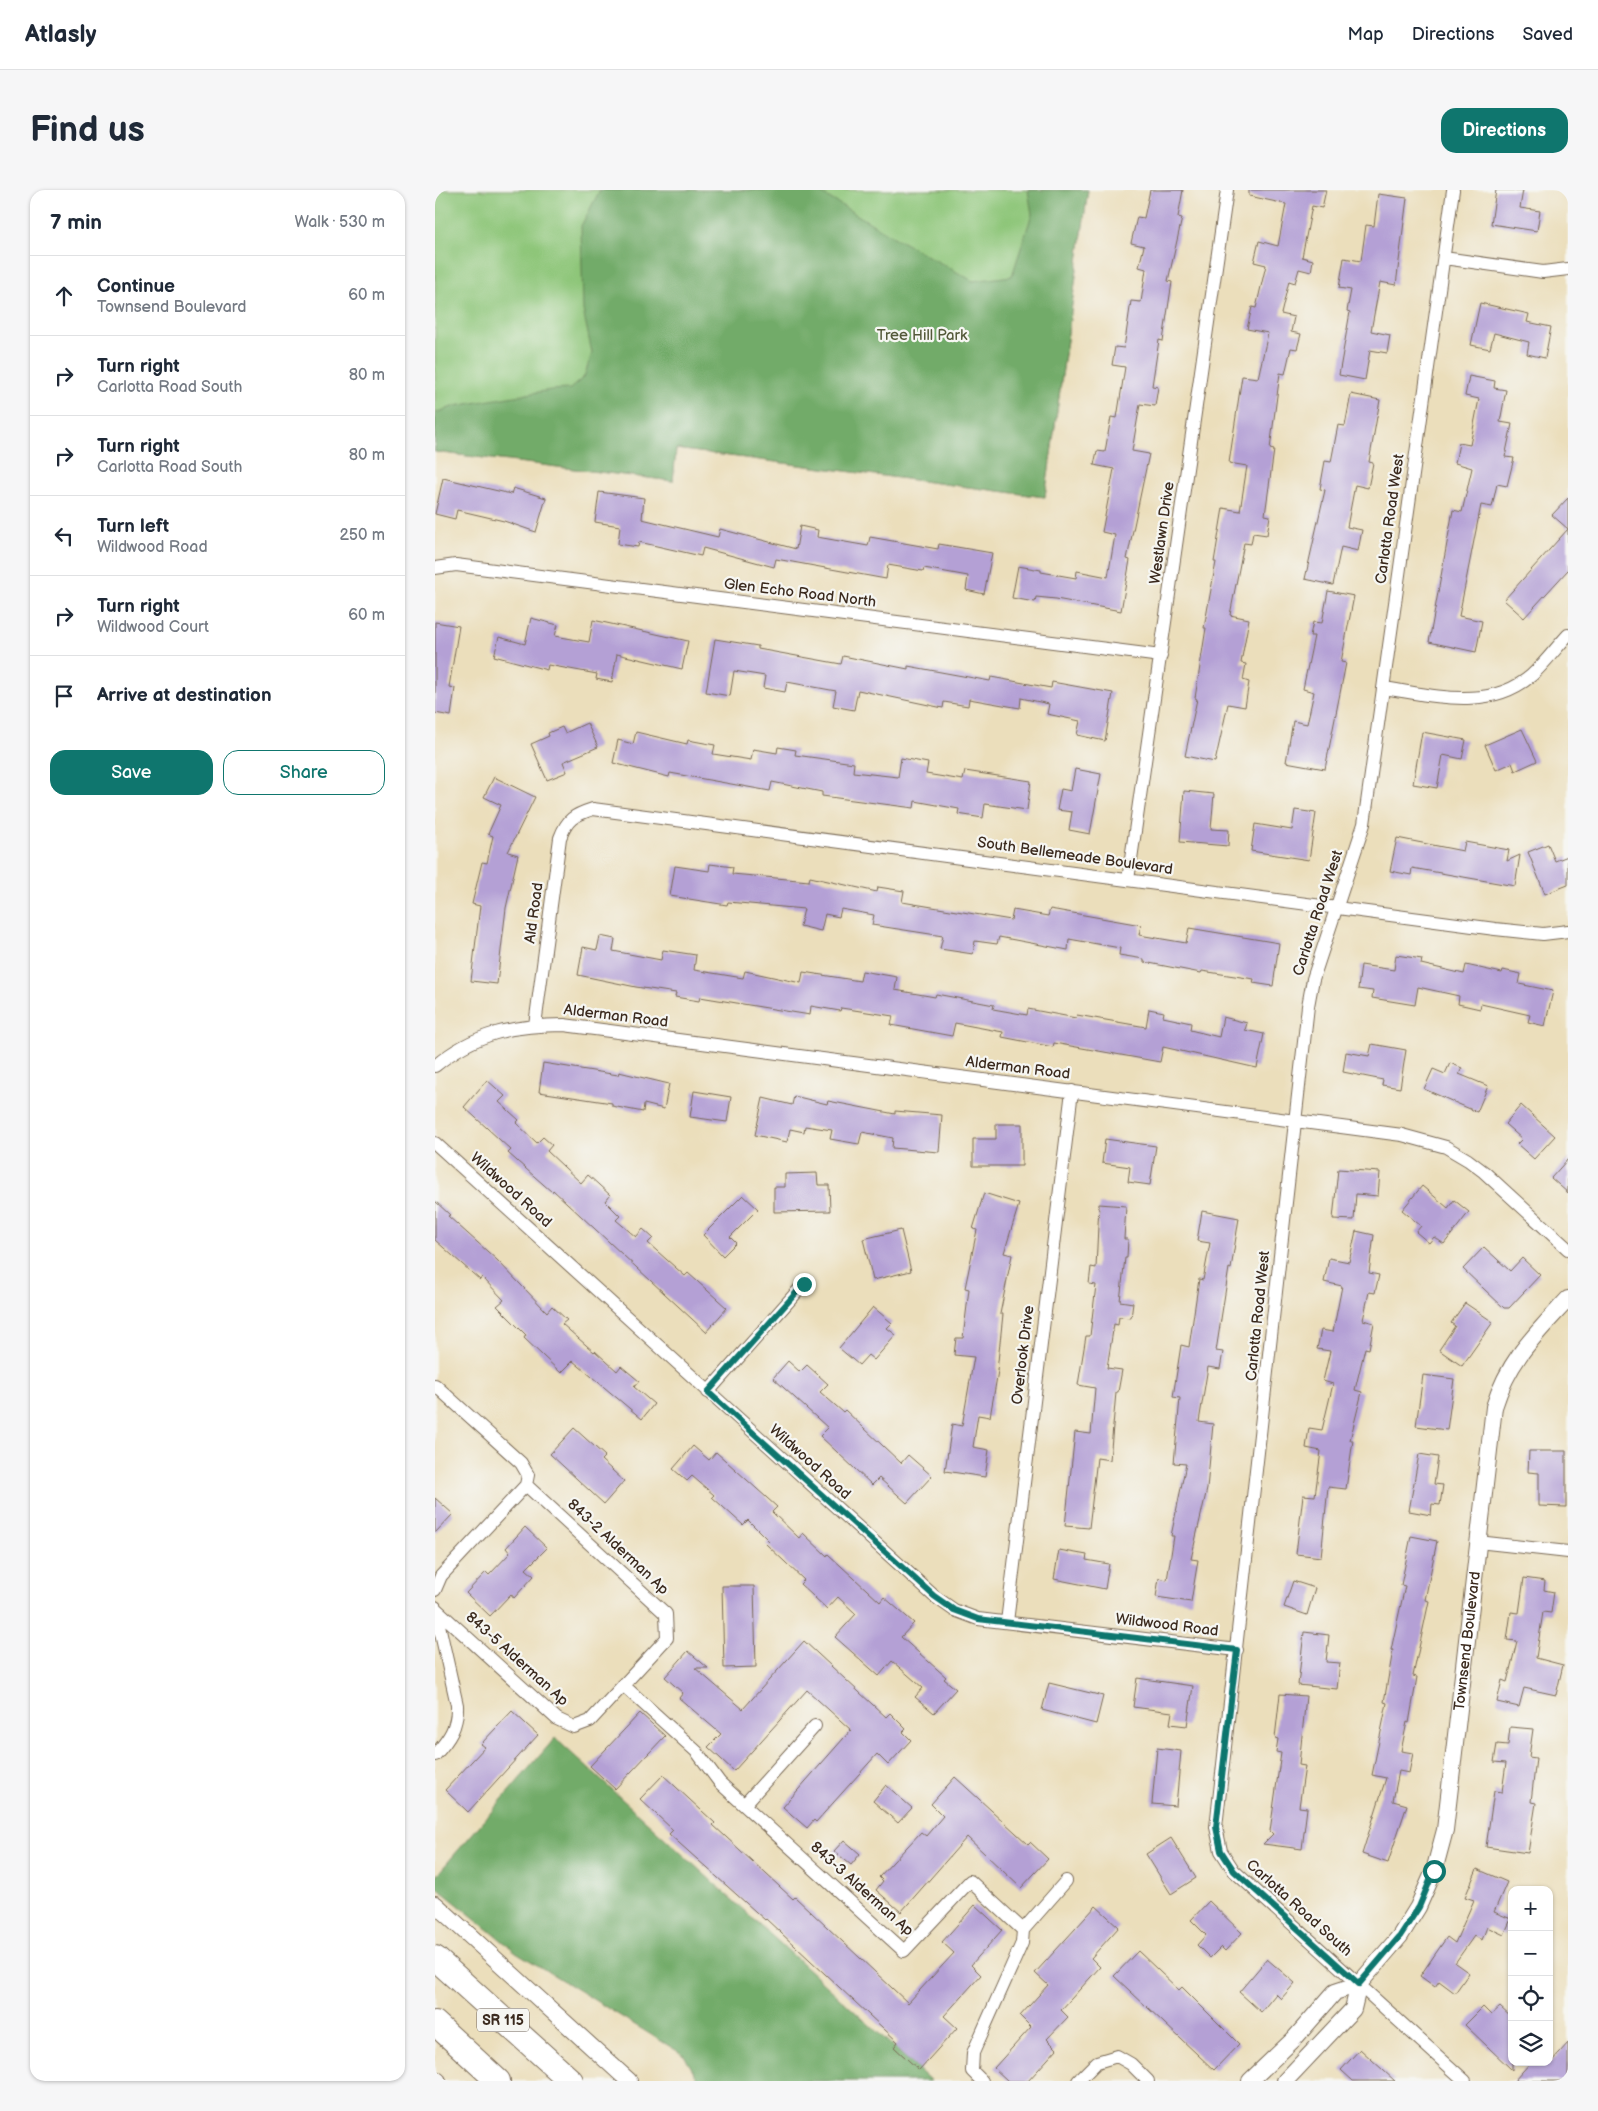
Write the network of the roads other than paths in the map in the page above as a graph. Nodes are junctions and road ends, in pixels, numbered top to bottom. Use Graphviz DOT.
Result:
graph roads {
  1 [pos="1227,190"];
  2 [pos="1453,190"];
  3 [pos="1443,258"];
  4 [pos="1568,269"];
  5 [pos="435,568"];
  6 [pos="1568,635"];
  7 [pos="1161,656"];
  8 [pos="1383,688"];
  9 [pos="579,813"];
  10 [pos="1128,880"];
  11 [pos="1338,907"];
  12 [pos="1568,931"];
  13 [pos="535,1025"];
  14 [pos="435,1066"];
  15 [pos="1072,1091"];
  16 [pos="1296,1122"];
  17 [pos="435,1143"];
  18 [pos="1568,1249"];
  19 [pos="804,1284"];
  20 [pos="1568,1299"];
  21 [pos="435,1385"];
  22 [pos="708,1392"];
  23 [pos="526,1484"];
  24 [pos="1478,1542"];
  25 [pos="1568,1552"];
  26 [pos="435,1590"];
  27 [pos="435,1606"];
  28 [pos="1007,1622"];
  29 [pos="1237,1650"];
  30 [pos="623,1685"];
  31 [pos="815,1726"];
  32 [pos="435,1755"];
  33 [pos="744,1805"];
  34 [pos="1066,1881"];
  35 [pos="435,1904"];
  36 [pos="1023,1930"];
  37 [pos="435,1958"];
  38 [pos="1359,1984"];
  39 [pos="435,2023"];
  40 [pos="528,2043"];
  41 [pos="498,2081"];
  42 [pos="571,2081"];
  43 [pos="582,2081"];
  44 [pos="629,2081"];
  45 [pos="982,2081"];
  46 [pos="1078,2081"];
  47 [pos="1149,2081"];
  48 [pos="1250,2081"];
  49 [pos="1285,2081"];
  50 [pos="1465,2081"];
  1 -- 7 [label="street, Westlawn Drive"];
  2 -- 3 [label="street, Carlotta Road West"];
  3 -- 4 [label="street"];
  3 -- 8 [label="street, Carlotta Road West"];
  5 -- 7 [label="street, Glen Echo Road North"];
  6 -- 8 [label="street"];
  7 -- 10 [label="street, Westlawn Drive"];
  8 -- 11 [label="street, Carlotta Road West"];
  9 -- 10 [label="street, South Bellemeade Boulevard"];
  9 -- 13 [label="street, Ald Road"];
  10 -- 11 [label="street, South Bellemeade Boulevard"];
  11 -- 12 [label="street, South Bellemeade Boulevard"];
  11 -- 16 [label="street, Carlotta Road West"];
  13 -- 14 [label="street, Alderman Road"];
  13 -- 15 [label="street, Alderman Road"];
  15 -- 16 [label="street, Alderman Road"];
  15 -- 28 [label="street, Overlook Drive"];
  16 -- 18 [label="street, Alderman Road"];
  16 -- 29 [label="street, Carlotta Road West"];
  17 -- 22 [label="street, Wildwood Road"];
  19 -- 22 [label="street"];
  20 -- 24 [label="street, Townsend Boulevard"];
  21 -- 23 [label="street"];
  22 -- 28 [label="street, Wildwood Road"];
  23 -- 26 [label="street"];
  23 -- 30 [label="street, 843-2 Alderman Ap"];
  24 -- 25 [label="street"];
  24 -- 38 [label="street, Townsend Boulevard"];
  27 -- 30 [label="street, 843-5 Alderman Ap"];
  27 -- 32 [label="street"];
  28 -- 29 [label="street, Wildwood Road"];
  29 -- 38 [label="street, Carlotta Road South"];
  30 -- 33 [label="street, 843-3 Alderman Ap"];
  31 -- 33 [label="street"];
  33 -- 36 [label="street, 843-3 Alderman Ap"];
  34 -- 36 [label="street"];
  35 -- 44 [label="street"];
  36 -- 45 [label="street"];
  37 -- 40 [label="highway, SR 115"];
  38 -- 48 [label="street"];
  38 -- 49 [label="street, Townsend Boulevard"];
  38 -- 50 [label="street, Carlotta Road South"];
  39 -- 41 [label="highway, SR 115"];
  40 -- 42 [label="highway, SR 115"];
  40 -- 43 [label="highway"];
  46 -- 47 [label="street"];
}
